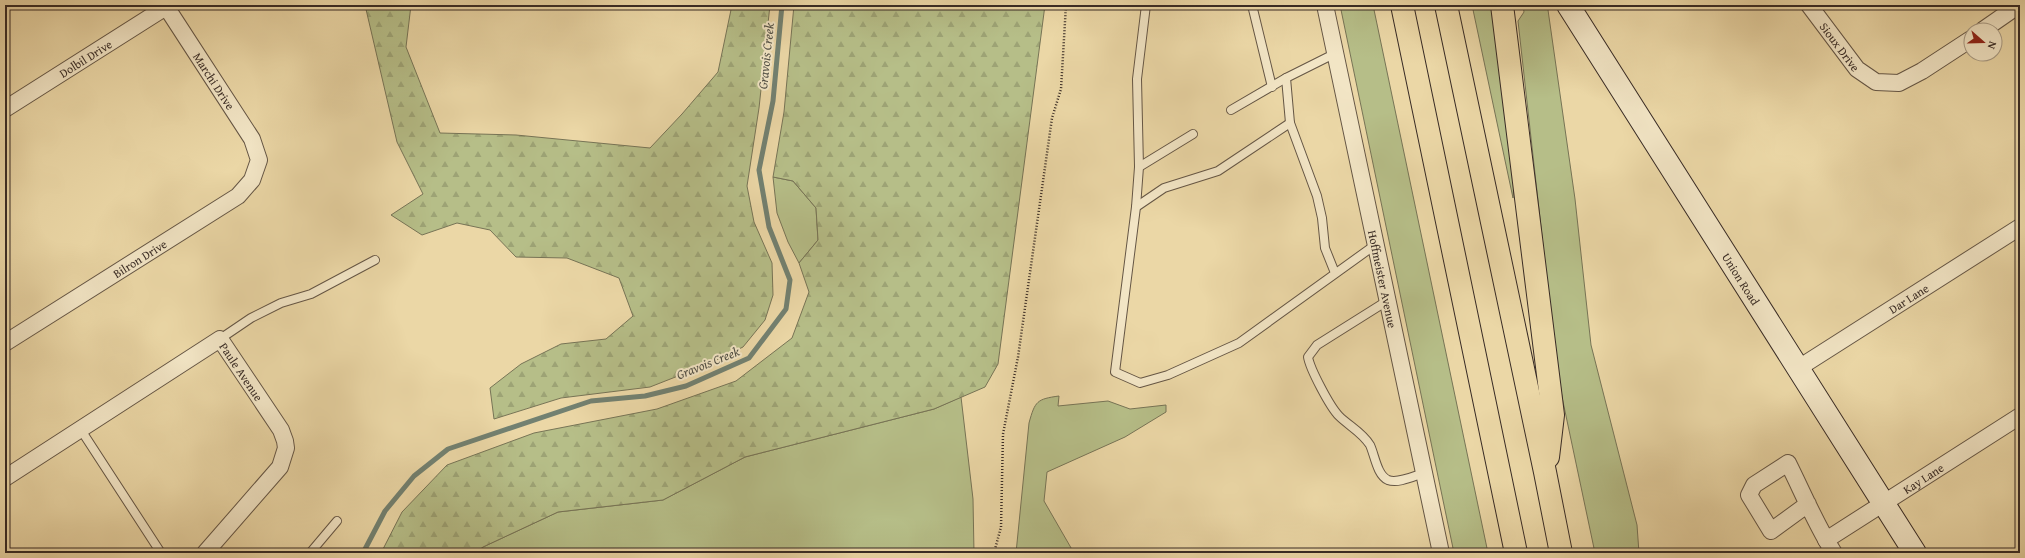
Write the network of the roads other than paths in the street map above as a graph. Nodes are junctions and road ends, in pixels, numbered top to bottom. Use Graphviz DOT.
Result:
graph roads {
  1 [pos="1146,5"];
  2 [pos="1252,5"];
  3 [pos="1325,5"];
  4 [pos="1402,5"];
  5 [pos="1446,5"];
  6 [pos="1502,5"];
  7 [pos="1568,5"];
  8 [pos="1809,5"];
  9 [pos="2019,5"];
  10 [pos="165,6"];
  11 [pos="1995,22"];
  12 [pos="1963,44"];
  13 [pos="1334,54"];
  14 [pos="1286,78"];
  15 [pos="1272,87"];
  16 [pos="5,109"];
  17 [pos="1231,110"];
  18 [pos="1290,123"];
  19 [pos="1193,134"];
  20 [pos="259,160"];
  21 [pos="1139,167"];
  22 [pos="1136,207"];
  23 [pos="2020,227"];
  24 [pos="1375,244"];
  25 [pos="375,260"];
  26 [pos="1335,273"];
  27 [pos="1387,302"];
  28 [pos="220,339"];
  29 [pos="5,343"];
  30 [pos="1797,369"];
  31 [pos="2020,416"];
  32 [pos="81,430"];
  33 [pos="1546,472"];
  34 [pos="1424,473"];
  35 [pos="5,478"];
  36 [pos="1808,504"];
  37 [pos="1883,504"];
  38 [pos="337,521"];
  39 [pos="1830,546"];
  40 [pos="161,553"];
  41 [pos="205,553"];
  42 [pos="310,553"];
  43 [pos="1441,553"];
  44 [pos="1516,553"];
  45 [pos="1561,553"];
  46 [pos="1915,553"];
  1 -- 21 [label="lane"];
  2 -- 15 [label="lane"];
  3 -- 13 [label="street, Hoffmeister Avenue"];
  4 -- 44 [label="highway"];
  5 -- 33 [label="highway"];
  6 -- 33 [label="highway"];
  7 -- 30 [label="main road, Union Road"];
  8 -- 12 [label="street, Sioux Drive"];
  9 -- 11 [label="street"];
  10 -- 16 [label="street, Dolbil Drive"];
  10 -- 20 [label="street, Marchi Drive"];
  13 -- 14 [label="lane"];
  13 -- 24 [label="street, Hoffmeister Avenue"];
  14 -- 15 [label="lane"];
  14 -- 18 [label="lane"];
  15 -- 17 [label="lane"];
  18 -- 22 [label="lane"];
  18 -- 26 [label="lane"];
  19 -- 21 [label="lane"];
  20 -- 29 [label="street, Bilron Drive"];
  21 -- 22 [label="lane"];
  22 -- 26 [label="lane"];
  23 -- 30 [label="street, Dar Lane"];
  24 -- 26 [label="lane"];
  24 -- 27 [label="street, Hoffmeister Avenue"];
  25 -- 28 [label="lane"];
  27 -- 34 [label="street, Hoffmeister Avenue"];
  27 -- 34 [label="lane"];
  28 -- 32 [label="street, Paule Avenue"];
  28 -- 41 [label="street, Paule Avenue"];
  30 -- 37 [label="main road, Union Road"];
  31 -- 37 [label="street, Kay Lane"];
  32 -- 35 [label="street, Paule Avenue"];
  32 -- 40 [label="lane"];
  33 -- 45 [label="highway"];
  34 -- 43 [label="street, Hoffmeister Avenue"];
  36 -- 39 [label="street, Kay Lane"];
  37 -- 39 [label="street, Kay Lane"];
  37 -- 46 [label="main road, Union Road"];
  38 -- 42 [label="lane"];
}
